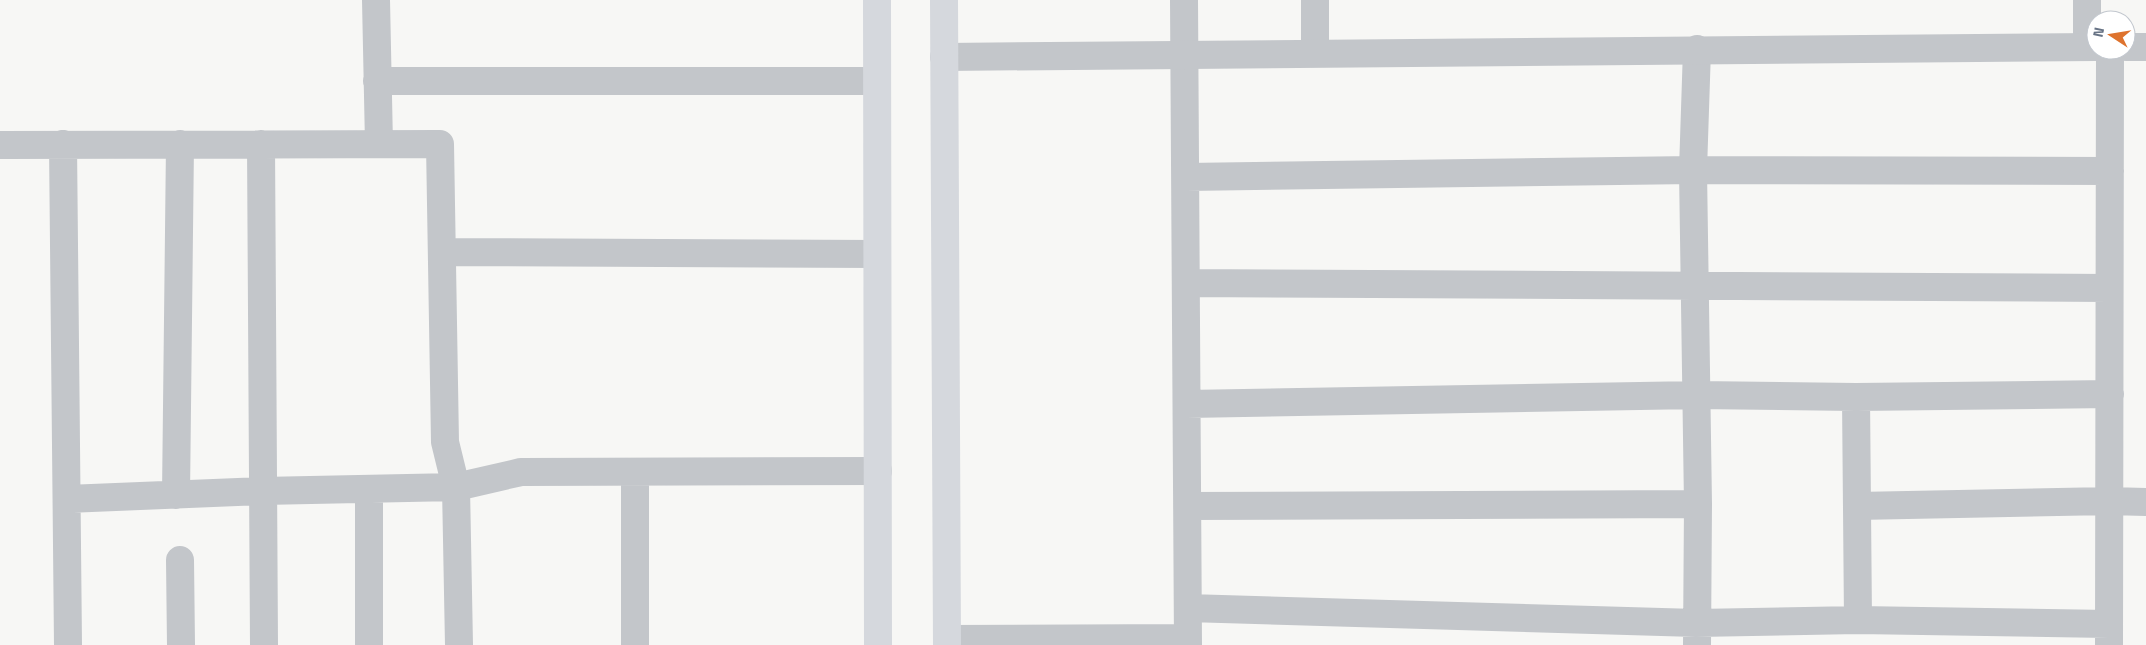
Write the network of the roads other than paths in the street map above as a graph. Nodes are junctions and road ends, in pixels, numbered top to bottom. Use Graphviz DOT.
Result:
graph roads {
  1 [pos="376,0"];
  2 [pos="877,0"];
  3 [pos="944,0"];
  4 [pos="1184,0"];
  5 [pos="1315,0"];
  6 [pos="2086,48"];
  7 [pos="1697,49"];
  8 [pos="1315,53"];
  9 [pos="1185,55"];
  10 [pos="944,57"];
  11 [pos="2099,60"];
  12 [pos="378,81"];
  13 [pos="877,81"];
  14 [pos="63,144"];
  15 [pos="180,144"];
  16 [pos="261,144"];
  17 [pos="379,144"];
  18 [pos="0,145"];
  19 [pos="1693,170"];
  20 [pos="2110,171"];
  21 [pos="1186,177"];
  22 [pos="442,252"];
  23 [pos="877,254"];
  24 [pos="1186,282"];
  25 [pos="1694,286"];
  26 [pos="2109,288"];
  27 [pos="2110,394"];
  28 [pos="1697,395"];
  29 [pos="1856,397"];
  30 [pos="1187,404"];
  31 [pos="878,471"];
  32 [pos="635,472"];
  33 [pos="456,487"];
  34 [pos="368,489"];
  35 [pos="262,491"];
  36 [pos="176,495"];
  37 [pos="66,499"];
  38 [pos="2109,501"];
  39 [pos="2146,502"];
  40 [pos="1698,504"];
  41 [pos="1188,506"];
  42 [pos="1857,506"];
  43 [pos="180,560"];
  44 [pos="1188,608"];
  45 [pos="1858,620"];
  46 [pos="1696,634"];
  47 [pos="2109,635"];
  48 [pos="947,642"];
  49 [pos="1188,642"];
  50 [pos="68,645"];
  51 [pos="181,645"];
  52 [pos="264,645"];
  53 [pos="369,645"];
  54 [pos="459,645"];
  55 [pos="635,645"];
  56 [pos="878,645"];
  1 -- 12 [label="street"];
  2 -- 13 [label="main road"];
  3 -- 10 [label="main road"];
  4 -- 9 [label="street"];
  5 -- 8 [label="street"];
  6 -- 7 [label="street"];
  7 -- 8 [label="street"];
  7 -- 19 [label="street"];
  8 -- 9 [label="street"];
  9 -- 10 [label="street"];
  9 -- 21 [label="street"];
  10 -- 48 [label="main road"];
  11 -- 20 [label="street"];
  12 -- 13 [label="street"];
  12 -- 17 [label="street"];
  13 -- 23 [label="main road"];
  14 -- 15 [label="street"];
  14 -- 18 [label="street"];
  14 -- 37 [label="street"];
  15 -- 16 [label="street"];
  15 -- 36 [label="street"];
  16 -- 17 [label="street"];
  16 -- 35 [label="street"];
  17 -- 22 [label="street"];
  19 -- 20 [label="street"];
  19 -- 21 [label="street"];
  19 -- 25 [label="street"];
  20 -- 26 [label="street"];
  21 -- 24 [label="street"];
  22 -- 23 [label="street"];
  22 -- 33 [label="street"];
  23 -- 31 [label="main road"];
  24 -- 25 [label="street"];
  24 -- 30 [label="street"];
  25 -- 26 [label="street"];
  25 -- 28 [label="street"];
  26 -- 27 [label="street"];
  27 -- 29 [label="street"];
  27 -- 38 [label="street"];
  28 -- 29 [label="street"];
  28 -- 30 [label="street"];
  28 -- 40 [label="street"];
  29 -- 42 [label="street"];
  30 -- 41 [label="street"];
  31 -- 32 [label="street"];
  31 -- 56 [label="main road"];
  32 -- 33 [label="street"];
  32 -- 55 [label="street"];
  33 -- 34 [label="street"];
  33 -- 54 [label="street"];
  34 -- 35 [label="street"];
  34 -- 53 [label="street"];
  35 -- 36 [label="street"];
  35 -- 52 [label="street"];
  36 -- 37 [label="street"];
  37 -- 50 [label="street"];
  38 -- 39 [label="street"];
  38 -- 42 [label="street"];
  38 -- 47 [label="street"];
  40 -- 41 [label="street"];
  40 -- 46 [label="street"];
  41 -- 44 [label="street"];
  42 -- 45 [label="street"];
  43 -- 51 [label="street"];
  44 -- 46 [label="street"];
  44 -- 49 [label="street"];
  45 -- 46 [label="street"];
  45 -- 47 [label="street"];
  48 -- 49 [label="street"];
}
